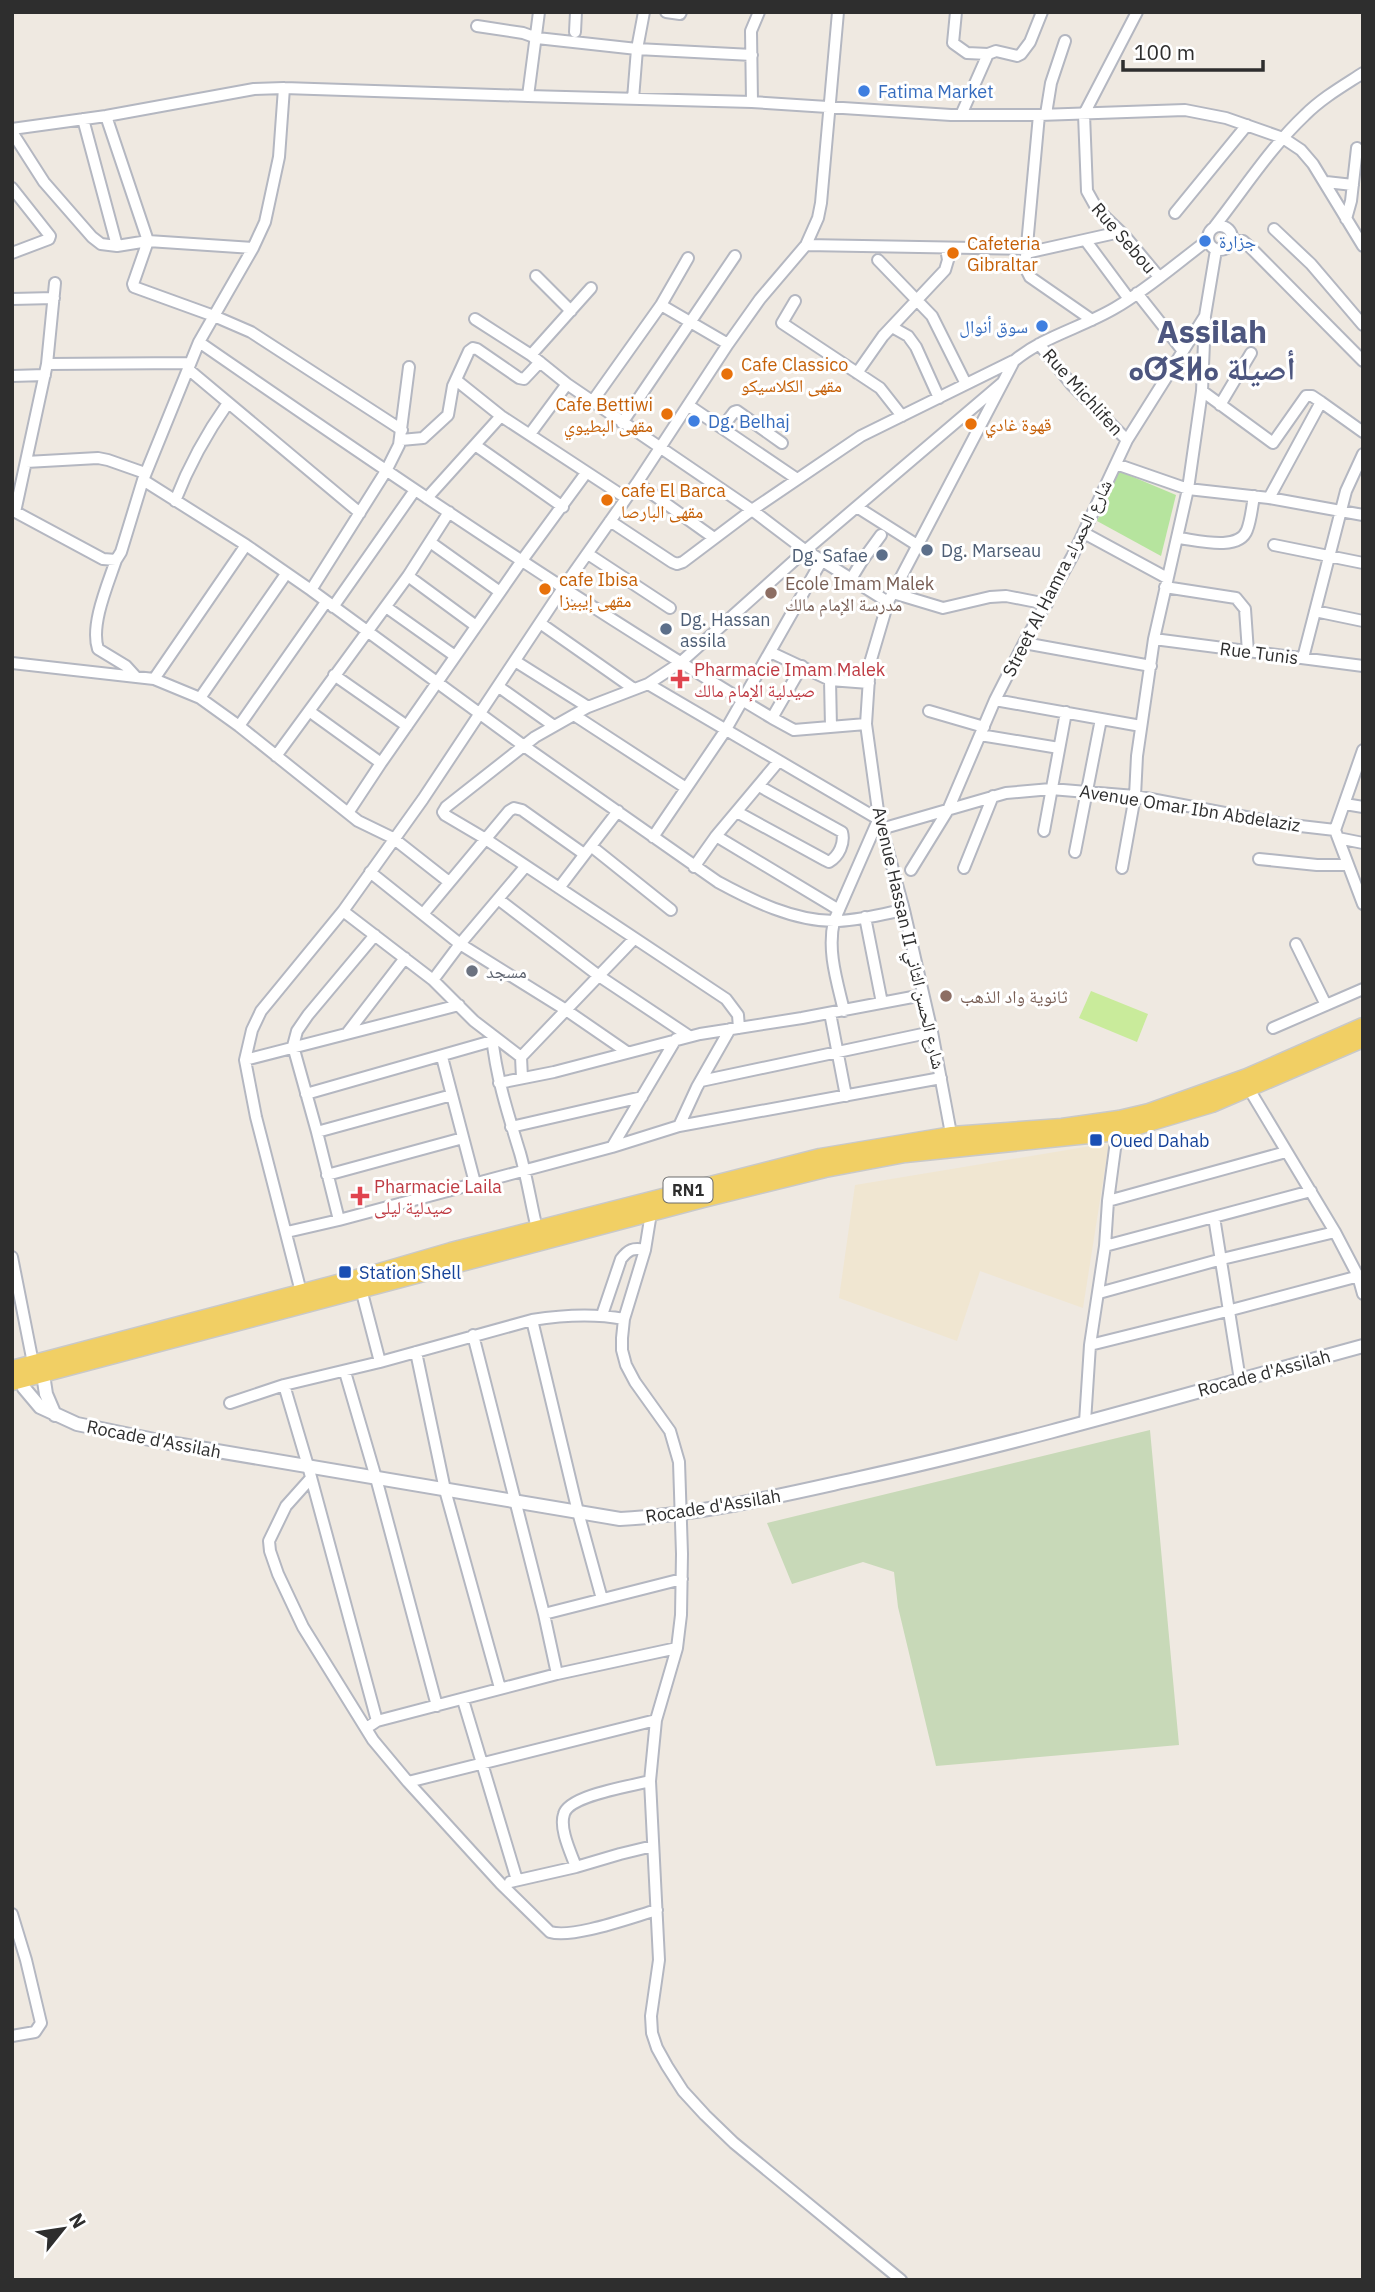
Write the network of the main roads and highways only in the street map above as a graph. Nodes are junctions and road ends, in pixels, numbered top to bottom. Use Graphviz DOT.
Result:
graph roads {
  1 [pos="1363,1026"];
  2 [pos="1363,1039"];
  3 [pos="1118,1126"];
  4 [pos="653,1205"];
  5 [pos="39,1366"];
  6 [pos="15,1375"];
  1 -- 3 [label="main road, RN1"];
  2 -- 3 [label="main road, RN1"];
  3 -- 4 [label="main road, RN1"];
  4 -- 5 [label="main road, RN1"];
  4 -- 5 [label="main road, RN1"];
  5 -- 6 [label="main road, RN1"];
}
